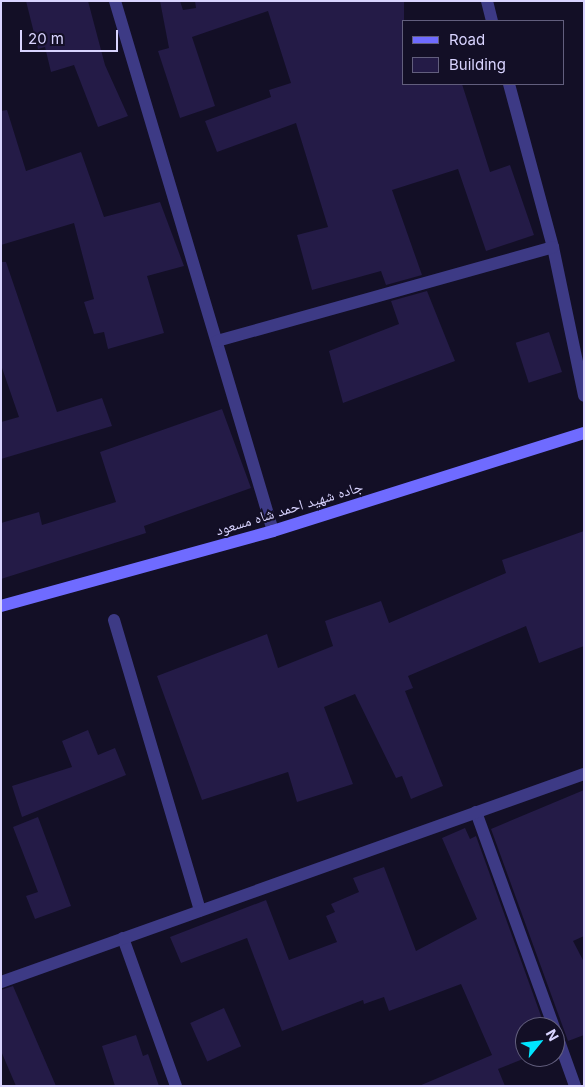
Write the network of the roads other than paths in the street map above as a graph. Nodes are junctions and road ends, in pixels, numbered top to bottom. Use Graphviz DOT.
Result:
graph roads {
  1 [pos="114,1"];
  2 [pos="487,1"];
  3 [pos="492,20"];
  4 [pos="509,85"];
  5 [pos="553,246"];
  6 [pos="217,341"];
  7 [pos="584,396"];
  8 [pos="584,433"];
  9 [pos="273,531"];
  10 [pos="1,606"];
  11 [pos="114,620"];
  12 [pos="584,774"];
  13 [pos="476,812"];
  14 [pos="200,911"];
  15 [pos="123,938"];
  16 [pos="1,982"];
  17 [pos="550,1017"];
  18 [pos="565,1058"];
  19 [pos="176,1086"];
  20 [pos="575,1086"];
  1 -- 6 [label="street"];
  2 -- 3 [label="street"];
  4 -- 5 [label="street"];
  5 -- 6 [label="street"];
  5 -- 7 [label="street"];
  6 -- 9 [label="street"];
  8 -- 9 [label="main road, جاده شهيد احمد شاه مسعود"];
  9 -- 10 [label="main road, جاده شهيد احمد شاه مسعود"];
  11 -- 14 [label="street"];
  12 -- 13 [label="street"];
  13 -- 14 [label="street"];
  13 -- 17 [label="street"];
  14 -- 15 [label="street"];
  15 -- 16 [label="street"];
  15 -- 19 [label="street"];
  18 -- 20 [label="street"];
}
